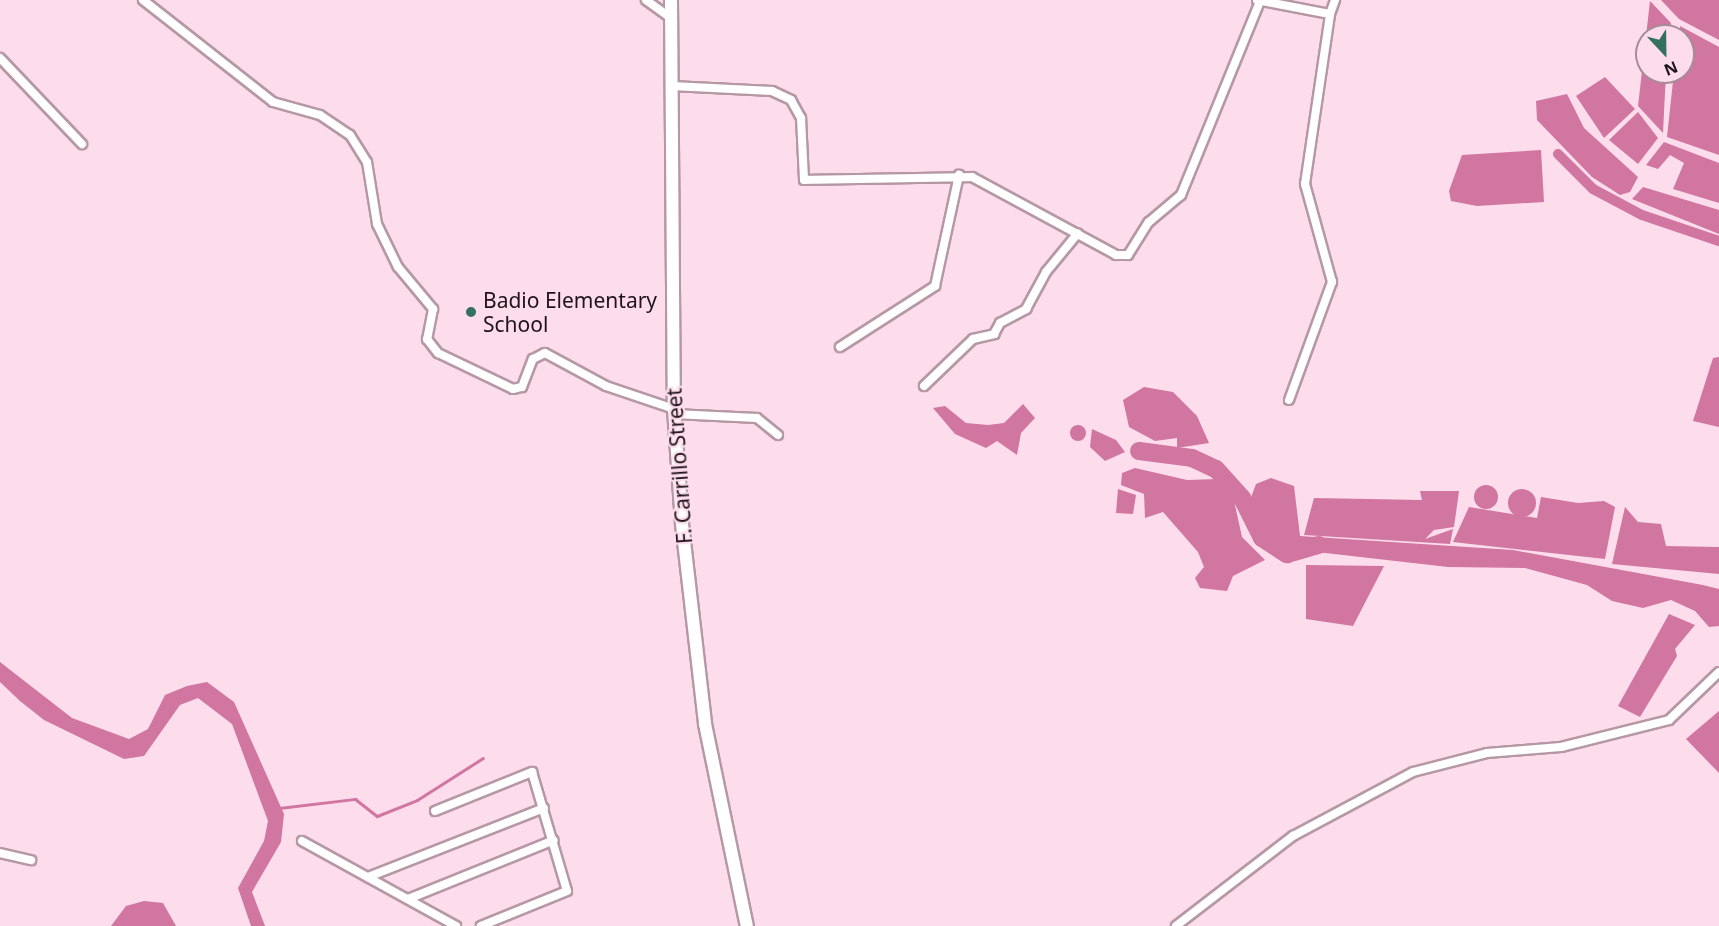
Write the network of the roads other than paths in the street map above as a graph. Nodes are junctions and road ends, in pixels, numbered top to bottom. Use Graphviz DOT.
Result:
graph roads {
  1 [pos="143,0"];
  2 [pos="646,0"];
  3 [pos="671,0"];
  4 [pos="1335,0"];
  5 [pos="1258,2"];
  6 [pos="1330,14"];
  7 [pos="671,18"];
  8 [pos="0,58"];
  9 [pos="672,86"];
  10 [pos="82,144"];
  11 [pos="958,176"];
  12 [pos="1077,233"];
  13 [pos="840,347"];
  14 [pos="924,386"];
  15 [pos="1289,400"];
  16 [pos="674,412"];
  17 [pos="778,435"];
  18 [pos="1719,672"];
  19 [pos="544,808"];
  20 [pos="435,811"];
  21 [pos="554,840"];
  22 [pos="302,841"];
  23 [pos="0,853"];
  24 [pos="31,860"];
  25 [pos="368,877"];
  26 [pos="408,899"];
  27 [pos="456,926"];
  28 [pos="481,926"];
  29 [pos="747,926"];
  30 [pos="1176,926"];
  1 -- 16 [label="street"];
  2 -- 7 [label="street"];
  3 -- 7 [label="street, F. Carrillo Street"];
  4 -- 6 [label="street"];
  5 -- 6 [label="street"];
  5 -- 12 [label="street"];
  6 -- 15 [label="street"];
  7 -- 9 [label="street, F. Carrillo Street"];
  8 -- 10 [label="street"];
  9 -- 11 [label="street"];
  9 -- 16 [label="street, F. Carrillo Street"];
  11 -- 12 [label="street"];
  11 -- 13 [label="street"];
  12 -- 14 [label="street"];
  16 -- 17 [label="street"];
  16 -- 29 [label="street, F. Carrillo Street"];
  18 -- 30 [label="street"];
  19 -- 20 [label="street"];
  19 -- 21 [label="street"];
  19 -- 25 [label="street"];
  21 -- 26 [label="street"];
  21 -- 28 [label="street"];
  22 -- 25 [label="street"];
  23 -- 24 [label="street"];
  25 -- 26 [label="street"];
  26 -- 27 [label="street"];
}
